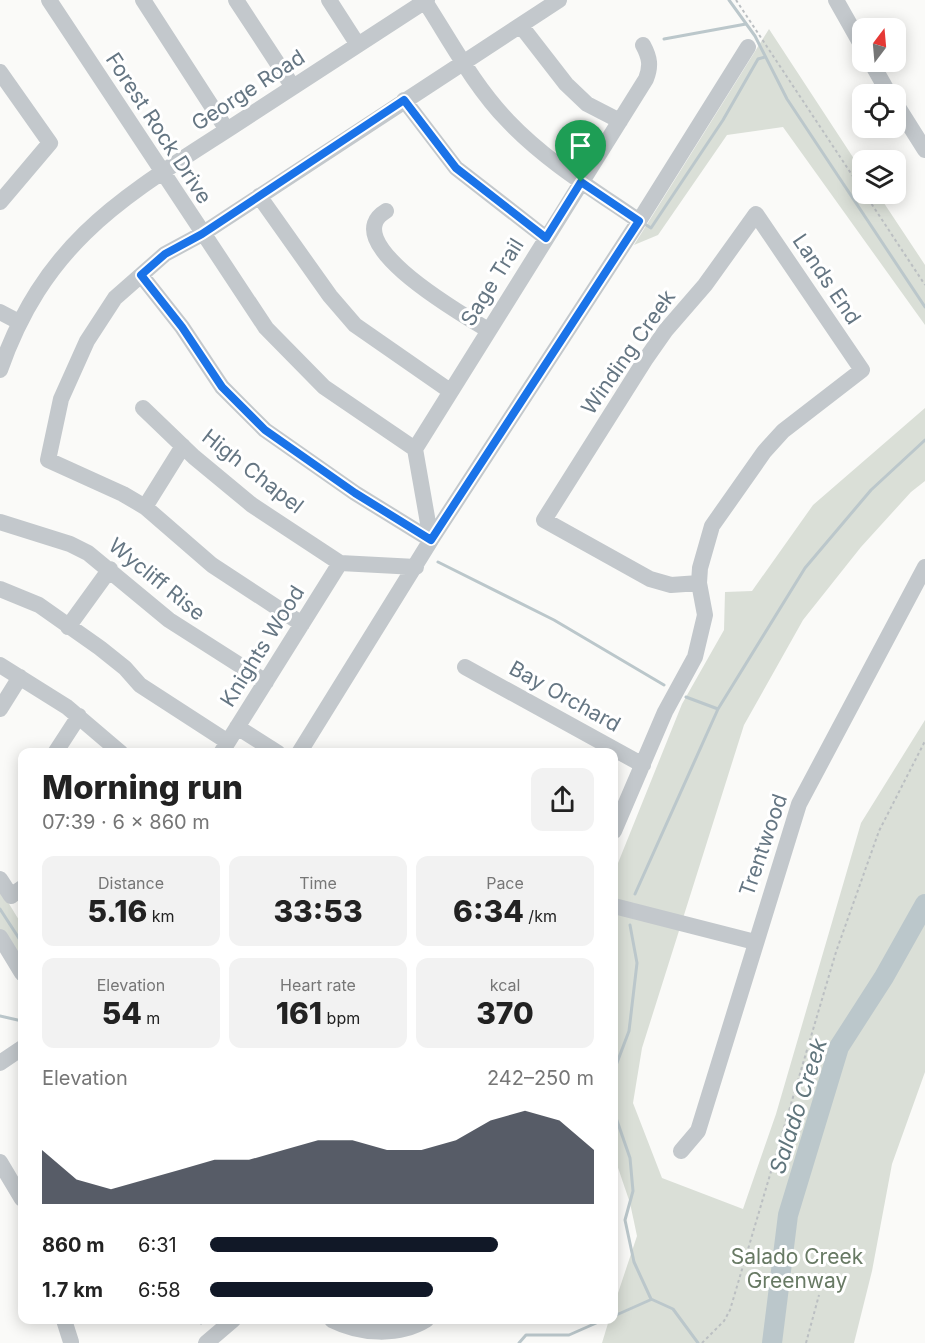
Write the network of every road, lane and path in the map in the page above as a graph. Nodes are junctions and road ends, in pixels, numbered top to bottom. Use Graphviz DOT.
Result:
graph roads {
  1 [pos="49,0"];
  2 [pos="143,0"];
  3 [pos="236,0"];
  4 [pos="329,0"];
  5 [pos="425,0"];
  6 [pos="559,0"];
  7 [pos="736,0"];
  8 [pos="836,0"];
  9 [pos="521,26"];
  10 [pos="852,28"];
  11 [pos="358,45"];
  12 [pos="643,45"];
  13 [pos="748,47"];
  14 [pos="463,60"];
  15 [pos="0,72"];
  16 [pos="293,87"];
  17 [pos="404,100"];
  18 [pos="906,120"];
  19 [pos="620,121"];
  20 [pos="227,130"];
  21 [pos="925,150"];
  22 [pos="162,173"];
  23 [pos="852,175"];
  24 [pos="581,182"];
  25 [pos="259,196"];
  26 [pos="0,202"];
  27 [pos="872,204"];
  28 [pos="386,210"];
  29 [pos="756,214"];
  30 [pos="639,221"];
  31 [pos="202,234"];
  32 [pos="546,238"];
  33 [pos="141,275"];
  34 [pos="925,285"];
  35 [pos="0,312"];
  36 [pos="19,322"];
  37 [pos="488,330"];
  38 [pos="0,370"];
  39 [pos="450,391"];
  40 [pos="143,408"];
  41 [pos="183,446"];
  42 [pos="415,449"];
  43 [pos="145,507"];
  44 [pos="0,511"];
  45 [pos="7,523"];
  46 [pos="431,540"];
  47 [pos="340,563"];
  48 [pos="416,567"];
  49 [pos="925,567"];
  50 [pos="110,569"];
  51 [pos="699,583"];
  52 [pos="0,589"];
  53 [pos="302,624"];
  54 [pos="69,627"];
  55 [pos="0,665"];
  56 [pos="465,667"];
  57 [pos="20,677"];
  58 [pos="266,682"];
  59 [pos="0,709"];
  60 [pos="79,716"];
  61 [pos="237,727"];
  62 [pos="925,741"];
  63 [pos="58,748"];
  64 [pos="115,748"];
  65 [pos="224,748"];
  66 [pos="270,748"];
  67 [pos="302,748"];
  68 [pos="612,748"];
  69 [pos="618,751"];
  70 [pos="643,765"];
  71 [pos="618,822"];
  72 [pos="0,879"];
  73 [pos="18,891"];
  74 [pos="618,907"];
  75 [pos="0,937"];
  76 [pos="755,942"];
  77 [pos="18,967"];
  78 [pos="18,1051"];
  79 [pos="0,1063"];
  80 [pos="681,1151"];
  81 [pos="0,1162"];
  82 [pos="18,1192"];
  83 [pos="819,1295"];
  84 [pos="66,1324"];
  85 [pos="228,1324"];
  86 [pos="342,1324"];
  87 [pos="412,1324"];
  88 [pos="73,1343"];
  89 [pos="206,1343"];
  90 [pos="702,1343"];
  91 [pos="806,1343"];
  1 -- 22 [label="street, Forest Rock Drive"];
  2 -- 20 [label="street"];
  3 -- 16 [label="street"];
  4 -- 11 [label="street"];
  5 -- 11 [label="street, George Road"];
  5 -- 14 [label="street"];
  6 -- 9 [label="street"];
  7 -- 23 [label="path"];
  8 -- 10 [label="street"];
  9 -- 14 [label="street"];
  9 -- 19 [label="street"];
  11 -- 16 [label="street, George Road"];
  12 -- 19 [label="street, Sage Trail"];
  13 -- 30 [label="street"];
  14 -- 17 [label="street"];
  14 -- 24 [label="street"];
  15 -- 26 [label="street"];
  16 -- 20 [label="street, George Road"];
  17 -- 25 [label="street"];
  17 -- 32 [label="street"];
  18 -- 21 [label="street"];
  19 -- 24 [label="street, Sage Trail"];
  20 -- 22 [label="street, George Road"];
  22 -- 31 [label="street, Forest Rock Drive"];
  22 -- 36 [label="street, George Road"];
  24 -- 30 [label="street"];
  24 -- 32 [label="street, Sage Trail"];
  25 -- 31 [label="street"];
  25 -- 39 [label="street"];
  27 -- 34 [label="path"];
  28 -- 37 [label="street"];
  29 -- 51 [label="street, Lands End"];
  29 -- 51 [label="street, Winding Creek"];
  30 -- 46 [label="street"];
  31 -- 33 [label="street"];
  31 -- 42 [label="street, Forest Rock Drive"];
  32 -- 37 [label="street, Sage Trail"];
  33 -- 43 [label="street"];
  33 -- 46 [label="street"];
  35 -- 36 [label="street"];
  36 -- 38 [label="street, George Road"];
  37 -- 39 [label="street, Sage Trail"];
  39 -- 42 [label="street, Sage Trail"];
  40 -- 41 [label="street, High Chapel"];
  41 -- 43 [label="street"];
  41 -- 47 [label="street, High Chapel"];
  42 -- 46 [label="street"];
  43 -- 53 [label="street"];
  44 -- 45 [label="street, Wycliff Rise"];
  45 -- 50 [label="street, Wycliff Rise"];
  46 -- 48 [label="street"];
  47 -- 48 [label="street"];
  47 -- 53 [label="street, Knights Wood"];
  48 -- 67 [label="street"];
  49 -- 76 [label="street, Trentwood"];
  50 -- 54 [label="street"];
  50 -- 58 [label="street, Wycliff Rise"];
  51 -- 70 [label="street"];
  52 -- 54 [label="street"];
  53 -- 58 [label="street, Knights Wood"];
  54 -- 65 [label="street"];
  55 -- 57 [label="street"];
  56 -- 68 [label="street, Bay Orchard"];
  57 -- 59 [label="street"];
  57 -- 60 [label="street"];
  58 -- 61 [label="street, Knights Wood"];
  60 -- 63 [label="street"];
  60 -- 64 [label="street"];
  61 -- 65 [label="street, Knights Wood"];
  61 -- 66 [label="street"];
  62 -- 90 [label="path"];
  69 -- 70 [label="street, Bay Orchard"];
  70 -- 71 [label="street"];
  72 -- 73 [label="street"];
  74 -- 76 [label="street"];
  75 -- 77 [label="street"];
  76 -- 80 [label="street, Trentwood"];
  78 -- 79 [label="street"];
  81 -- 82 [label="street"];
  83 -- 91 [label="path"];
  84 -- 88 [label="street"];
  85 -- 89 [label="street"];
  86 -- 87 [label="street"];
}
